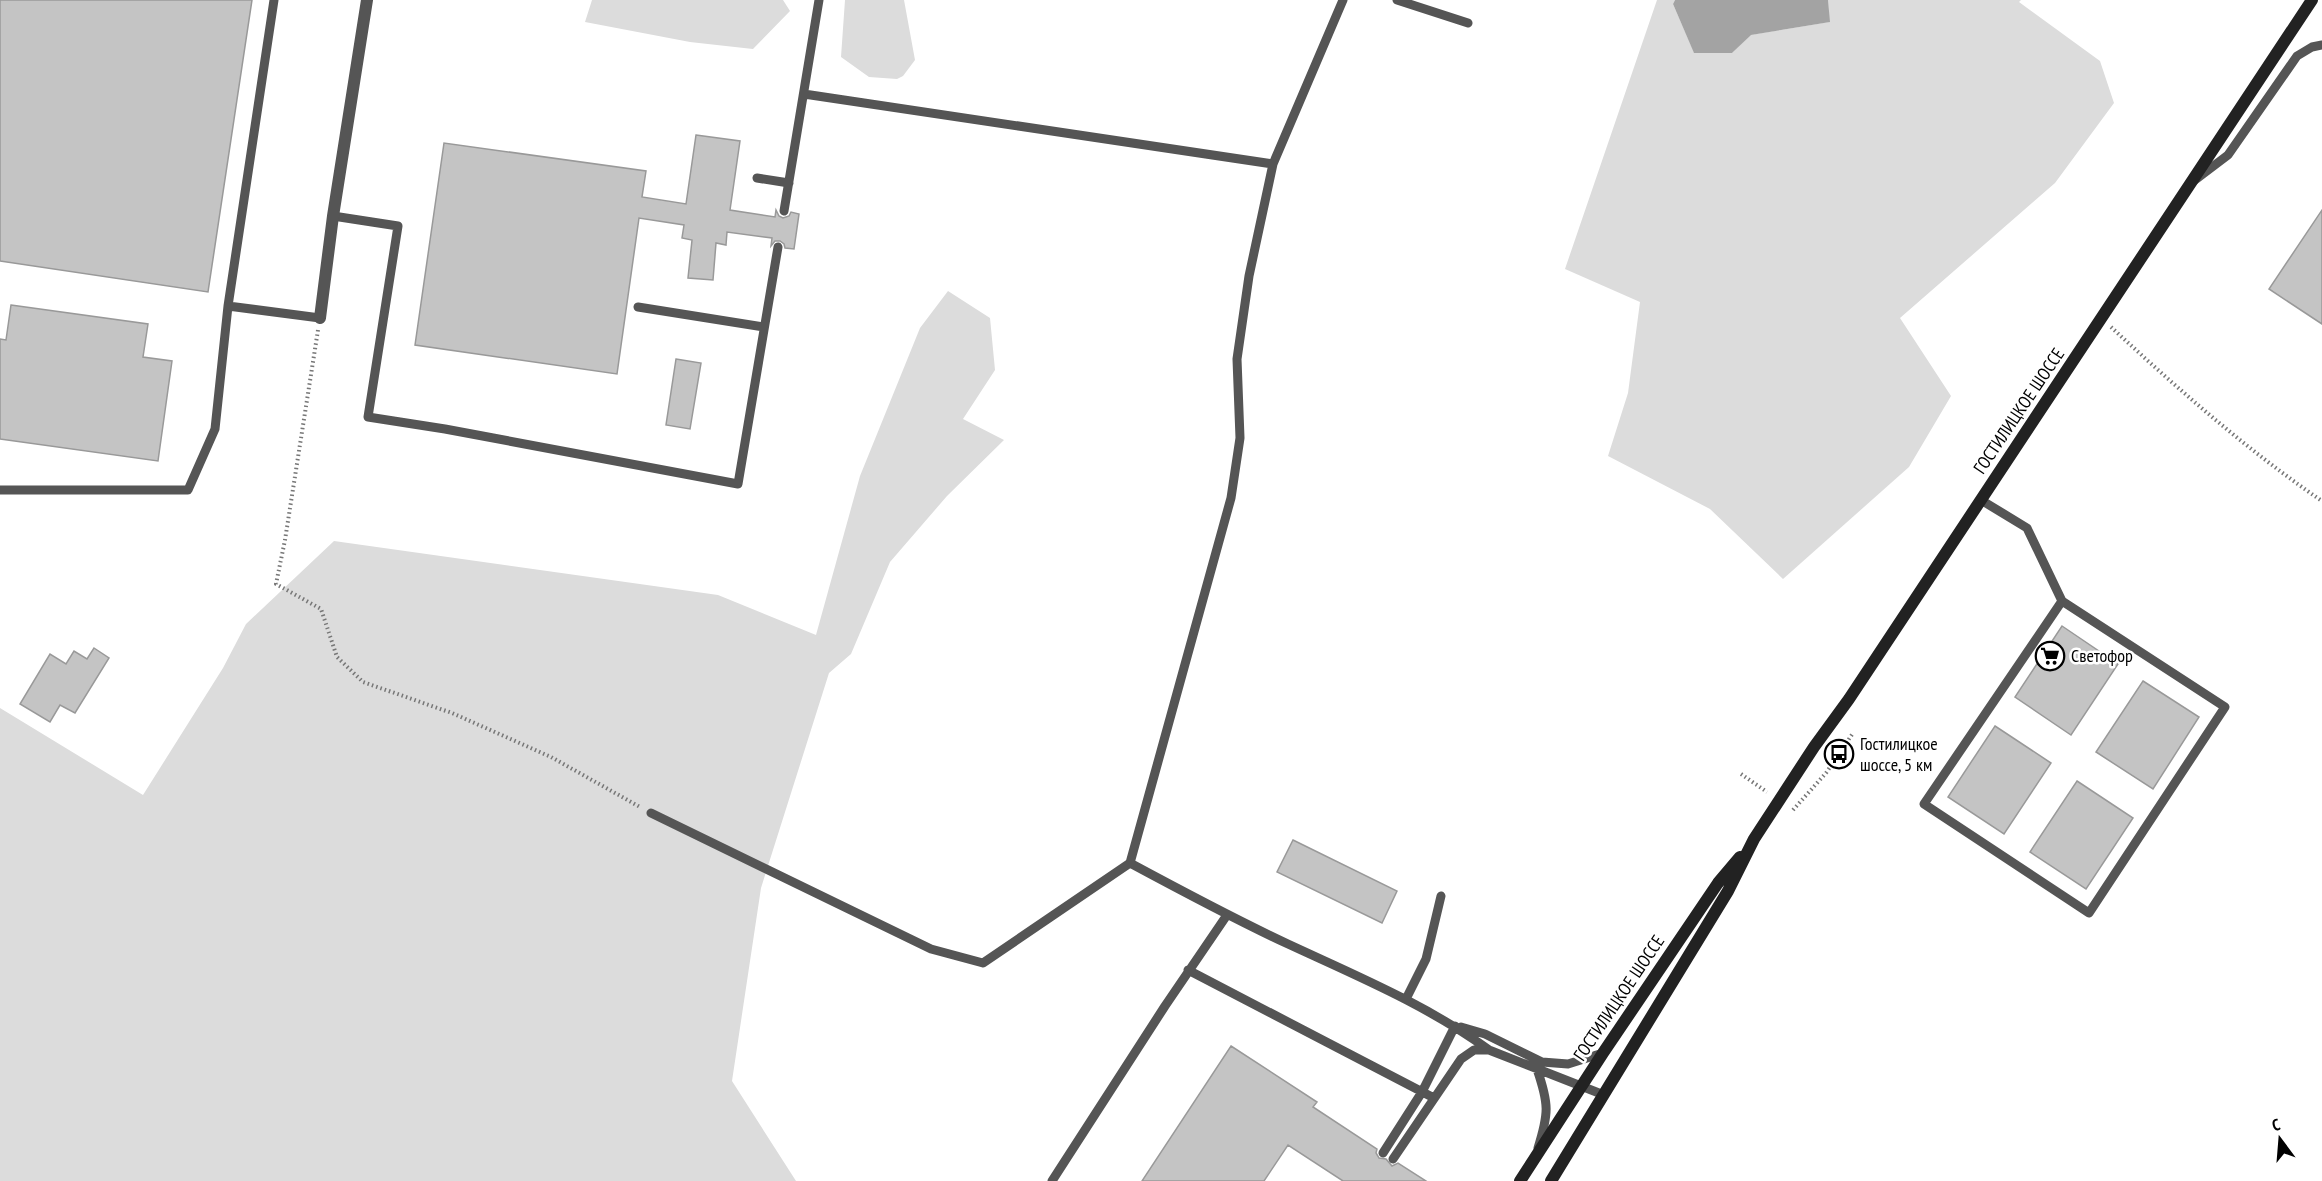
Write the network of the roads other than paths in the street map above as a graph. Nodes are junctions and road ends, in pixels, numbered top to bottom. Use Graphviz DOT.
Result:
graph roads {
  1 [pos="274,0"];
  2 [pos="367,0"];
  3 [pos="819,0"];
  4 [pos="1342,0"];
  5 [pos="1397,0"];
  6 [pos="2312,0"];
  7 [pos="1468,22"];
  8 [pos="2322,45"];
  9 [pos="804,94"];
  10 [pos="1273,164"];
  11 [pos="757,178"];
  12 [pos="2193,181"];
  13 [pos="789,183"];
  14 [pos="784,211"];
  15 [pos="333,216"];
  16 [pos="778,247"];
  17 [pos="228,306"];
  18 [pos="638,307"];
  19 [pos="320,318"];
  20 [pos="764,327"];
  21 [pos="0,490"];
  22 [pos="1982,500"];
  23 [pos="2062,601"];
  24 [pos="651,813"];
  25 [pos="1754,839"];
  26 [pos="1130,863"];
  27 [pos="1441,896"];
  28 [pos="1227,915"];
  29 [pos="1188,970"];
  30 [pos="1406,999"];
  31 [pos="1455,1026"];
  32 [pos="1489,1050"];
  33 [pos="1603,1053"];
  34 [pos="1536,1069"];
  35 [pos="1582,1087"];
  36 [pos="1422,1092"];
  37 [pos="1604,1095"];
  38 [pos="1434,1098"];
  39 [pos="1383,1153"];
  40 [pos="1393,1159"];
  41 [pos="1534,1159"];
  42 [pos="1052,1181"];
  43 [pos="1520,1181"];
  44 [pos="1551,1181"];
  1 -- 17 [label="lane"];
  2 -- 15 [label="street"];
  3 -- 9 [label="lane"];
  4 -- 10 [label="lane"];
  5 -- 7 [label="lane"];
  6 -- 12 [label="main road, ГОСТИЛИЦКОЕ ШОССЕ"];
  8 -- 12 [label="lane"];
  9 -- 10 [label="lane"];
  9 -- 13 [label="lane"];
  10 -- 26 [label="lane"];
  11 -- 13 [label="lane"];
  12 -- 22 [label="main road, ГОСТИЛИЦКОЕ ШОССЕ"];
  13 -- 14 [label="lane"];
  15 -- 19 [label="street"];
  15 -- 20 [label="lane"];
  16 -- 20 [label="lane"];
  17 -- 19 [label="lane"];
  17 -- 21 [label="lane"];
  18 -- 20 [label="lane"];
  22 -- 23 [label="lane"];
  22 -- 25 [label="main road, ГОСТИЛИЦКОЕ ШОССЕ"];
  23 -- 23 [label="lane"];
  24 -- 26 [label="lane"];
  25 -- 33 [label="main road, ГОСТИЛИЦКОЕ ШОССЕ"];
  25 -- 37 [label="main road, ГОСТИЛИЦКОЕ ШОССЕ"];
  26 -- 28 [label="lane"];
  27 -- 30 [label="lane"];
  28 -- 29 [label="lane"];
  28 -- 30 [label="lane"];
  29 -- 36 [label="lane"];
  29 -- 42 [label="lane"];
  30 -- 31 [label="lane"];
  31 -- 32 [label="lane"];
  31 -- 33 [label="lane"];
  31 -- 36 [label="lane"];
  32 -- 34 [label="lane"];
  32 -- 38 [label="lane"];
  33 -- 35 [label="main road, ГОСТИЛИЦКОЕ ШОССЕ"];
  34 -- 35 [label="lane"];
  34 -- 41 [label="lane"];
  35 -- 37 [label="lane"];
  35 -- 41 [label="main road, ГОСТИЛИЦКОЕ ШОССЕ"];
  36 -- 38 [label="lane"];
  36 -- 39 [label="lane"];
  37 -- 44 [label="main road, ГОСТИЛИЦКОЕ ШОССЕ"];
  38 -- 40 [label="lane"];
  41 -- 43 [label="main road, ГОСТИЛИЦКОЕ ШОССЕ"];
}
